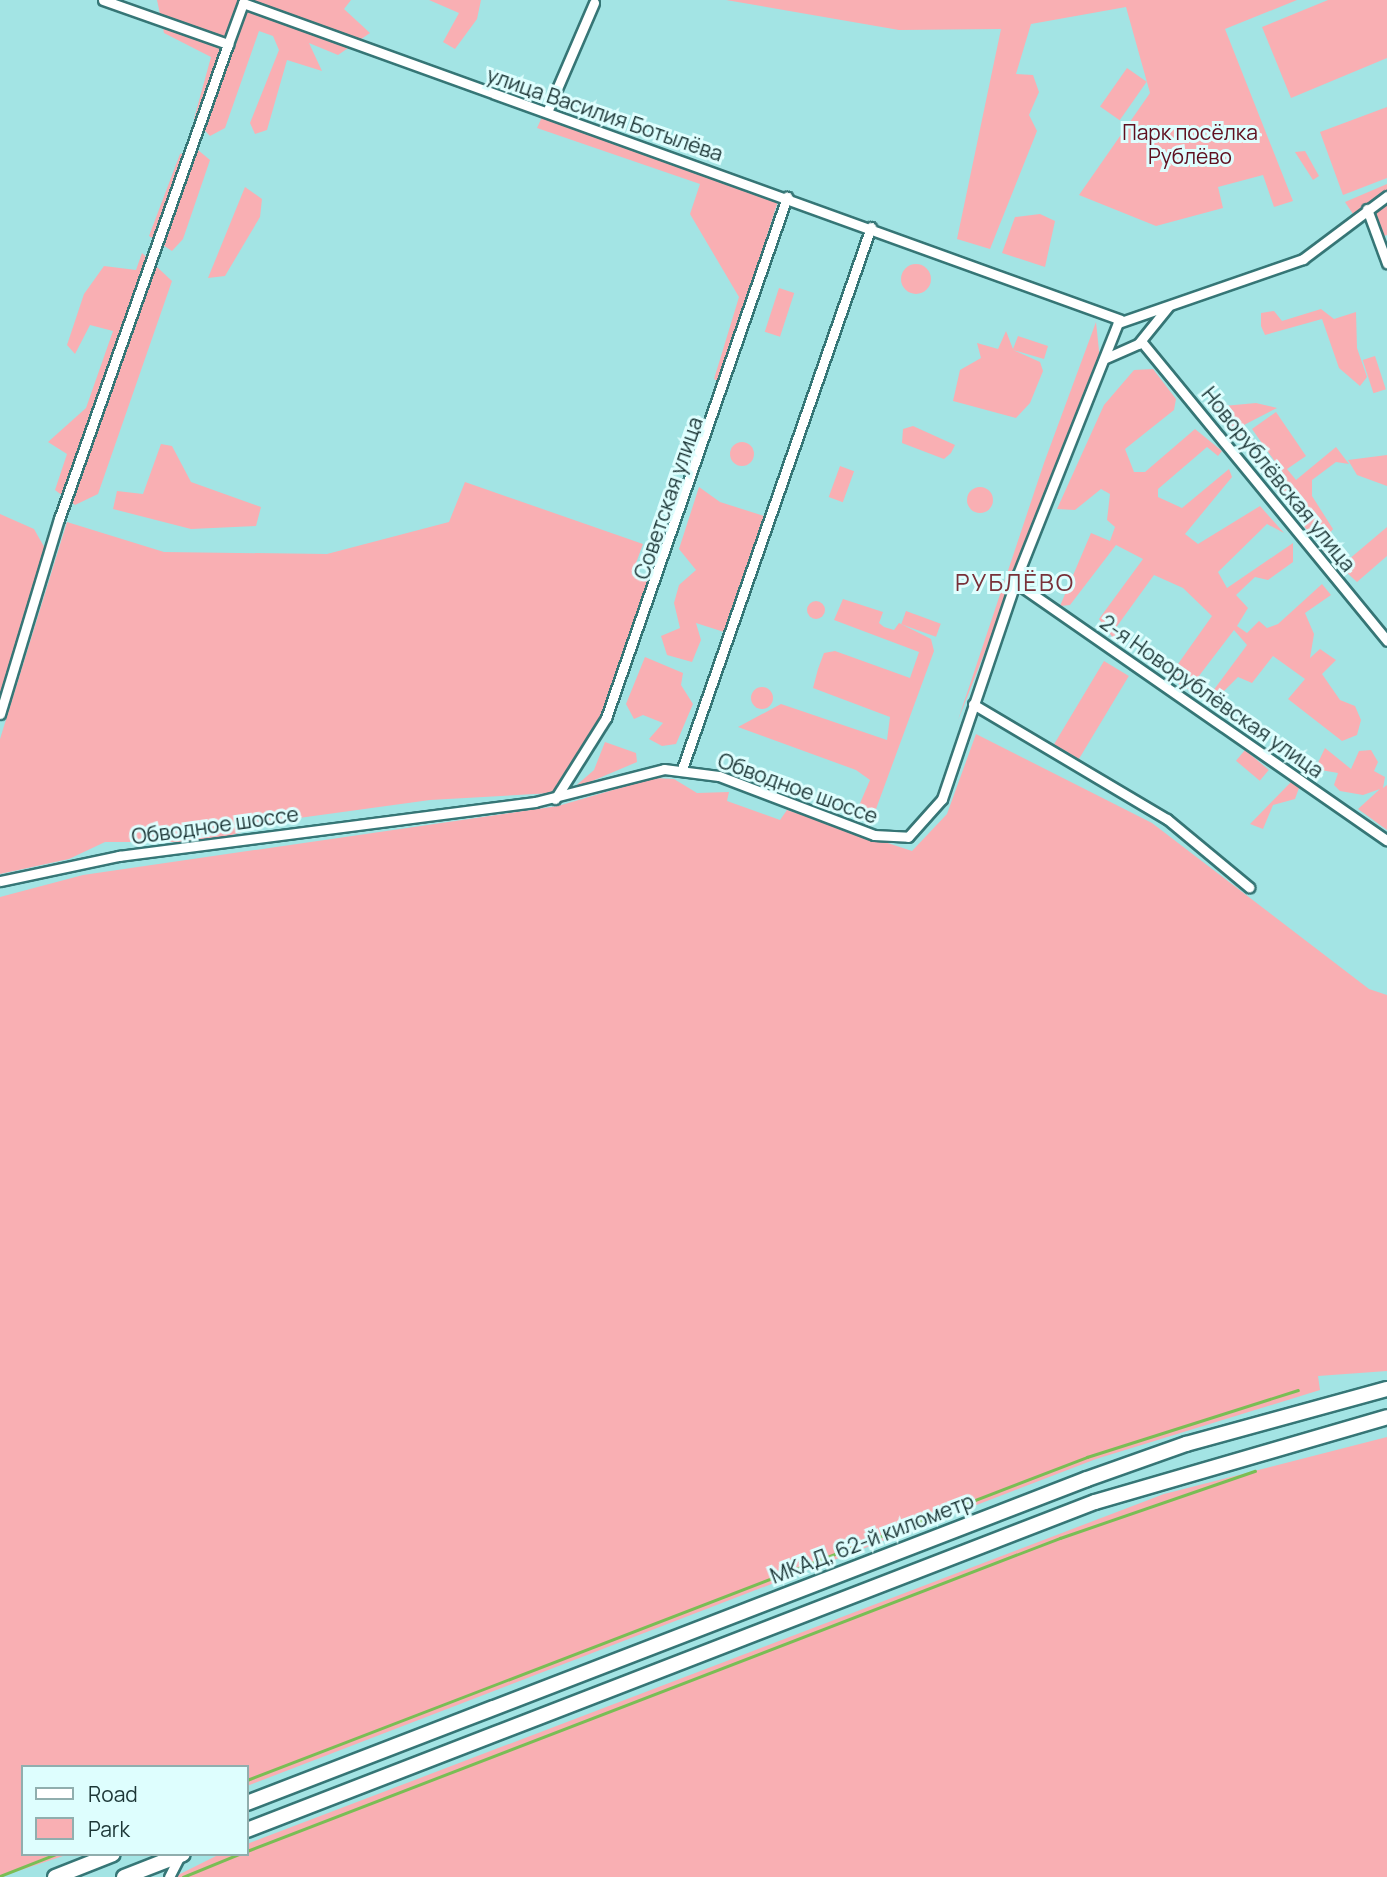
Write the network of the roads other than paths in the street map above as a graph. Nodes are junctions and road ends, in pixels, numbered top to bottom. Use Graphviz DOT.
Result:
graph roads {
  1 [pos="103,0"];
  2 [pos="594,3"];
  3 [pos="228,44"];
  4 [pos="547,112"];
  5 [pos="1387,196"];
  6 [pos="787,197"];
  7 [pos="1367,209"];
  8 [pos="871,227"];
  9 [pos="1387,263"];
  10 [pos="1173,304"];
  11 [pos="1125,318"];
  12 [pos="1115,330"];
  13 [pos="1143,339"];
  14 [pos="1130,347"];
  15 [pos="1102,362"];
  16 [pos="1015,582"];
  17 [pos="1387,640"];
  18 [pos="973,705"];
  19 [pos="0,714"];
  20 [pos="682,769"];
  21 [pos="555,799"];
  22 [pos="1387,841"];
  23 [pos="0,881"];
  24 [pos="1249,887"];
  25 [pos="1387,1389"];
  26 [pos="1387,1419"];
  27 [pos="248,1803"];
  28 [pos="248,1830"];
  29 [pos="108,1856"];
  30 [pos="179,1856"];
  31 [pos="181,1856"];
  32 [pos="55,1877"];
  33 [pos="124,1877"];
  34 [pos="169,1877"];
  1 -- 3 [label="street"];
  2 -- 4 [label="street"];
  3 -- 4 [label="street, улица Василия Ботылёва"];
  3 -- 19 [label="street"];
  4 -- 6 [label="street, улица Василия Ботылёва"];
  5 -- 7 [label="street"];
  6 -- 8 [label="street, улица Василия Ботылёва"];
  6 -- 21 [label="street, Советская улица"];
  7 -- 9 [label="street"];
  7 -- 10 [label="street"];
  8 -- 11 [label="street, улица Василия Ботылёва"];
  8 -- 20 [label="street"];
  10 -- 11 [label="street"];
  10 -- 13 [label="street"];
  11 -- 12 [label="street"];
  11 -- 13 [label="street"];
  12 -- 14 [label="street"];
  12 -- 15 [label="street, Обводное шоссе"];
  13 -- 14 [label="street"];
  13 -- 17 [label="street, Новорублёвская улица"];
  14 -- 15 [label="street"];
  15 -- 16 [label="street, Обводное шоссе"];
  16 -- 18 [label="street, Обводное шоссе"];
  16 -- 22 [label="street, 2-я Новорублёвская улица"];
  18 -- 20 [label="street, Обводное шоссе"];
  18 -- 24 [label="street"];
  20 -- 21 [label="street, Обводное шоссе"];
  21 -- 23 [label="street, Обводное шоссе"];
  25 -- 27 [label="highway, МКАД, 62-й километр"];
  26 -- 28 [label="highway"];
  29 -- 32 [label="highway"];
  30 -- 33 [label="highway"];
  31 -- 34 [label="street"];
}
